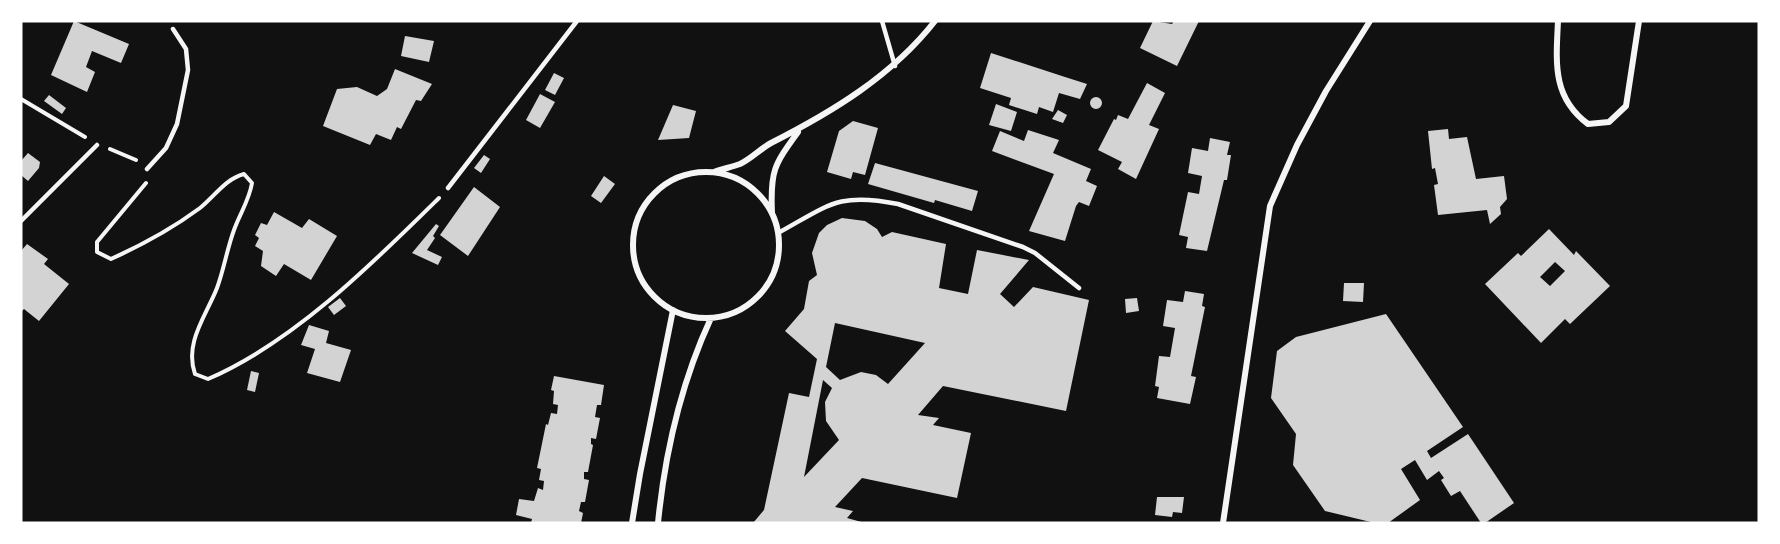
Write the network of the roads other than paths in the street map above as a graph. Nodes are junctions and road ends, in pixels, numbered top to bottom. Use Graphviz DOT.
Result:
graph roads {
  1 [pos="577,21"];
  2 [pos="882,21"];
  3 [pos="935,21"];
  4 [pos="1370,21"];
  5 [pos="1558,21"];
  6 [pos="1640,21"];
  7 [pos="173,29"];
  8 [pos="895,66"];
  9 [pos="799,131"];
  10 [pos="97,145"];
  11 [pos="147,169"];
  12 [pos="713,172"];
  13 [pos="448,188"];
  14 [pos="772,213"];
  15 [pos="21,221"];
  16 [pos="778,233"];
  17 [pos="1079,288"];
  18 [pos="673,310"];
  19 [pos="711,318"];
  20 [pos="632,523"];
  21 [pos="658,523"];
  22 [pos="1223,523"];
  1 -- 13 [label="lane"];
  2 -- 8 [label="lane"];
  3 -- 8 [label="street"];
  4 -- 22 [label="street"];
  5 -- 6 [label="street"];
  7 -- 11 [label="lane"];
  8 -- 9 [label="street"];
  9 -- 12 [label="street"];
  9 -- 14 [label="street"];
  10 -- 15 [label="lane"];
  12 -- 14 [label="street"];
  12 -- 18 [label="street"];
  14 -- 16 [label="street"];
  16 -- 17 [label="lane"];
  16 -- 19 [label="street"];
  18 -- 19 [label="street"];
  18 -- 20 [label="street"];
  19 -- 21 [label="street"];
}
